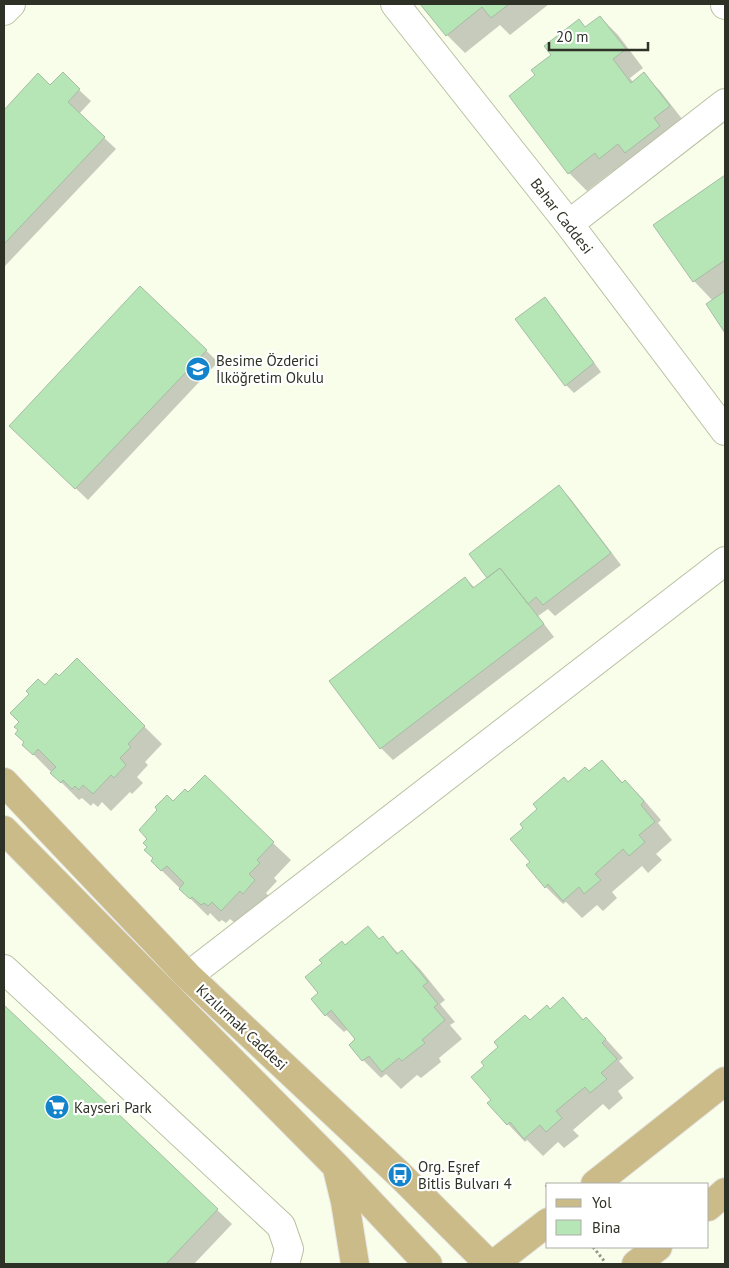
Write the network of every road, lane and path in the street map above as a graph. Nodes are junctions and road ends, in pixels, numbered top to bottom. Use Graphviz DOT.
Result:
graph roads {
  1 [pos="11,4"];
  2 [pos="395,4"];
  3 [pos="4,11"];
  4 [pos="725,103"];
  5 [pos="569,224"];
  6 [pos="725,431"];
  7 [pos="725,561"];
  8 [pos="4,782"];
  9 [pos="4,830"];
  10 [pos="4,969"];
  11 [pos="188,976"];
  12 [pos="725,1081"];
  13 [pos="337,1167"];
  14 [pos="597,1183"];
  15 [pos="725,1192"];
  16 [pos="709,1205"];
  17 [pos="546,1224"];
  18 [pos="594,1248"];
  19 [pos="657,1248"];
  20 [pos="285,1264"];
  21 [pos="355,1264"];
  22 [pos="428,1264"];
  23 [pos="489,1264"];
  24 [pos="494,1264"];
  25 [pos="606,1264"];
  26 [pos="636,1264"];
  1 -- 3 [label="street"];
  2 -- 5 [label="street, Bahar Caddesi"];
  4 -- 5 [label="street"];
  5 -- 6 [label="street, Bahar Caddesi"];
  7 -- 11 [label="street"];
  8 -- 11 [label="main road, Kızılırmak Caddesi"];
  9 -- 13 [label="main road, Kızılırmak Caddesi"];
  10 -- 20 [label="street"];
  11 -- 23 [label="main road, Kızılırmak Caddesi"];
  12 -- 14 [label="main road"];
  13 -- 21 [label="main road"];
  13 -- 22 [label="main road, Kızılırmak Caddesi"];
  15 -- 16 [label="main road"];
  17 -- 24 [label="main road"];
  18 -- 25 [label="path"];
  19 -- 26 [label="main road"];
}
